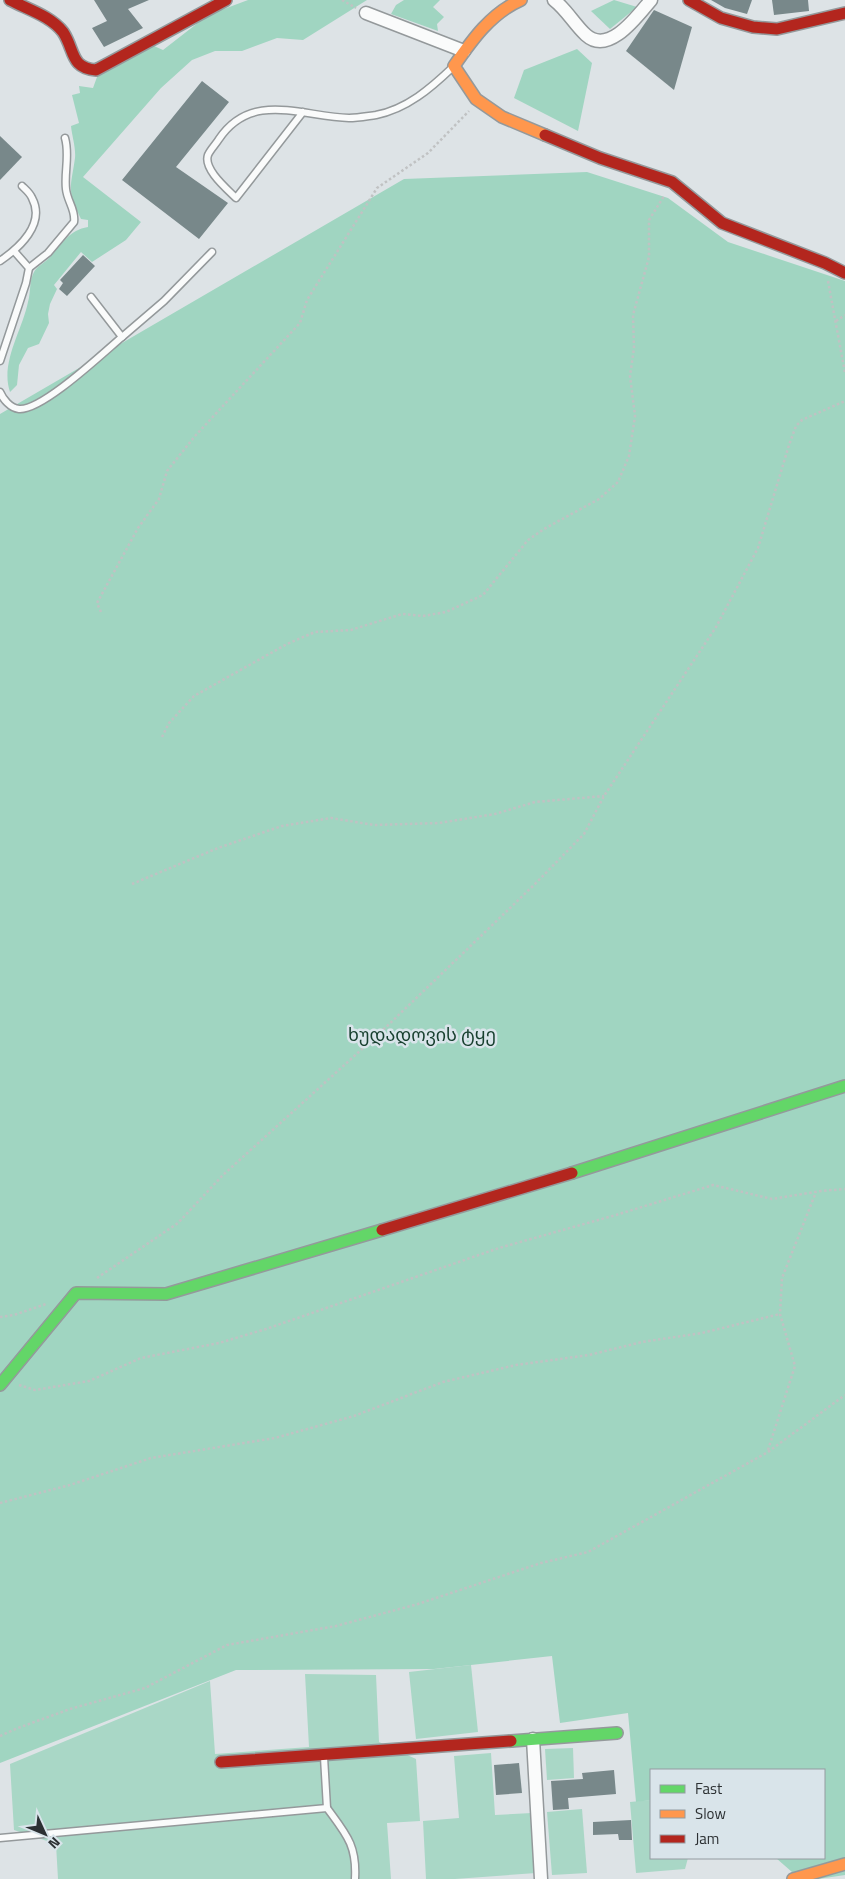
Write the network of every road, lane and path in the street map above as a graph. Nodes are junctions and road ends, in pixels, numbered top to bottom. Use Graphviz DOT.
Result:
graph roads {
  1 [pos="10,0"];
  2 [pos="226,0"];
  3 [pos="521,0"];
  4 [pos="554,0"];
  5 [pos="651,0"];
  6 [pos="689,0"];
  7 [pos="366,13"];
  8 [pos="845,13"];
  9 [pos="464,51"];
  10 [pos="454,66"];
  11 [pos="478,100"];
  12 [pos="304,112"];
  13 [pos="65,138"];
  14 [pos="672,182"];
  15 [pos="22,186"];
  16 [pos="14,251"];
  17 [pos="212,252"];
  18 [pos="0,261"];
  19 [pos="825,263"];
  20 [pos="29,268"];
  21 [pos="845,273"];
  22 [pos="91,298"];
  23 [pos="845,315"];
  24 [pos="836,321"];
  25 [pos="122,337"];
  26 [pos="0,361"];
  27 [pos="845,373"];
  28 [pos="0,392"];
  29 [pos="845,402"];
  30 [pos="101,612"];
  31 [pos="162,737"];
  32 [pos="604,796"];
  33 [pos="132,884"];
  34 [pos="845,1086"];
  35 [pos="845,1189"];
  36 [pos="816,1192"];
  37 [pos="76,1293"];
  38 [pos="50,1302"];
  39 [pos="780,1314"];
  40 [pos="0,1318"];
  41 [pos="2,1384"];
  42 [pos="845,1395"];
  43 [pos="768,1452"];
  44 [pos="0,1503"];
  45 [pos="617,1733"];
  46 [pos="0,1736"];
  47 [pos="533,1740"];
  48 [pos="324,1755"];
  49 [pos="221,1762"];
  50 [pos="327,1808"];
  51 [pos="0,1838"];
  52 [pos="845,1864"];
  53 [pos="355,1879"];
  54 [pos="540,1879"];
  55 [pos="793,1879"];
  1 -- 2 [label="street"];
  3 -- 9 [label="street"];
  4 -- 5 [label="street"];
  6 -- 8 [label="street"];
  7 -- 9 [label="street"];
  9 -- 10 [label="street"];
  10 -- 11 [label="street"];
  10 -- 12 [label="lane"];
  11 -- 14 [label="street"];
  11 -- 30 [label="path"];
  12 -- 12 [label="lane"];
  13 -- 20 [label="lane"];
  14 -- 19 [label="street"];
  14 -- 31 [label="path"];
  15 -- 16 [label="lane"];
  16 -- 18 [label="lane"];
  16 -- 20 [label="lane"];
  17 -- 25 [label="lane"];
  19 -- 21 [label="street"];
  19 -- 24 [label="path"];
  20 -- 26 [label="lane"];
  22 -- 25 [label="lane"];
  23 -- 24 [label="path"];
  24 -- 27 [label="path"];
  25 -- 28 [label="lane"];
  29 -- 32 [label="path"];
  32 -- 33 [label="path"];
  32 -- 37 [label="path"];
  34 -- 37 [label="street"];
  35 -- 36 [label="path"];
  36 -- 39 [label="path"];
  36 -- 41 [label="path"];
  37 -- 41 [label="street"];
  38 -- 40 [label="path"];
  39 -- 43 [label="path"];
  39 -- 44 [label="path"];
  42 -- 43 [label="path"];
  43 -- 46 [label="path"];
  45 -- 47 [label="street"];
  47 -- 48 [label="street"];
  47 -- 54 [label="street"];
  48 -- 49 [label="street"];
  48 -- 50 [label="lane"];
  50 -- 51 [label="lane"];
  50 -- 53 [label="lane"];
  52 -- 55 [label="street"];
}
